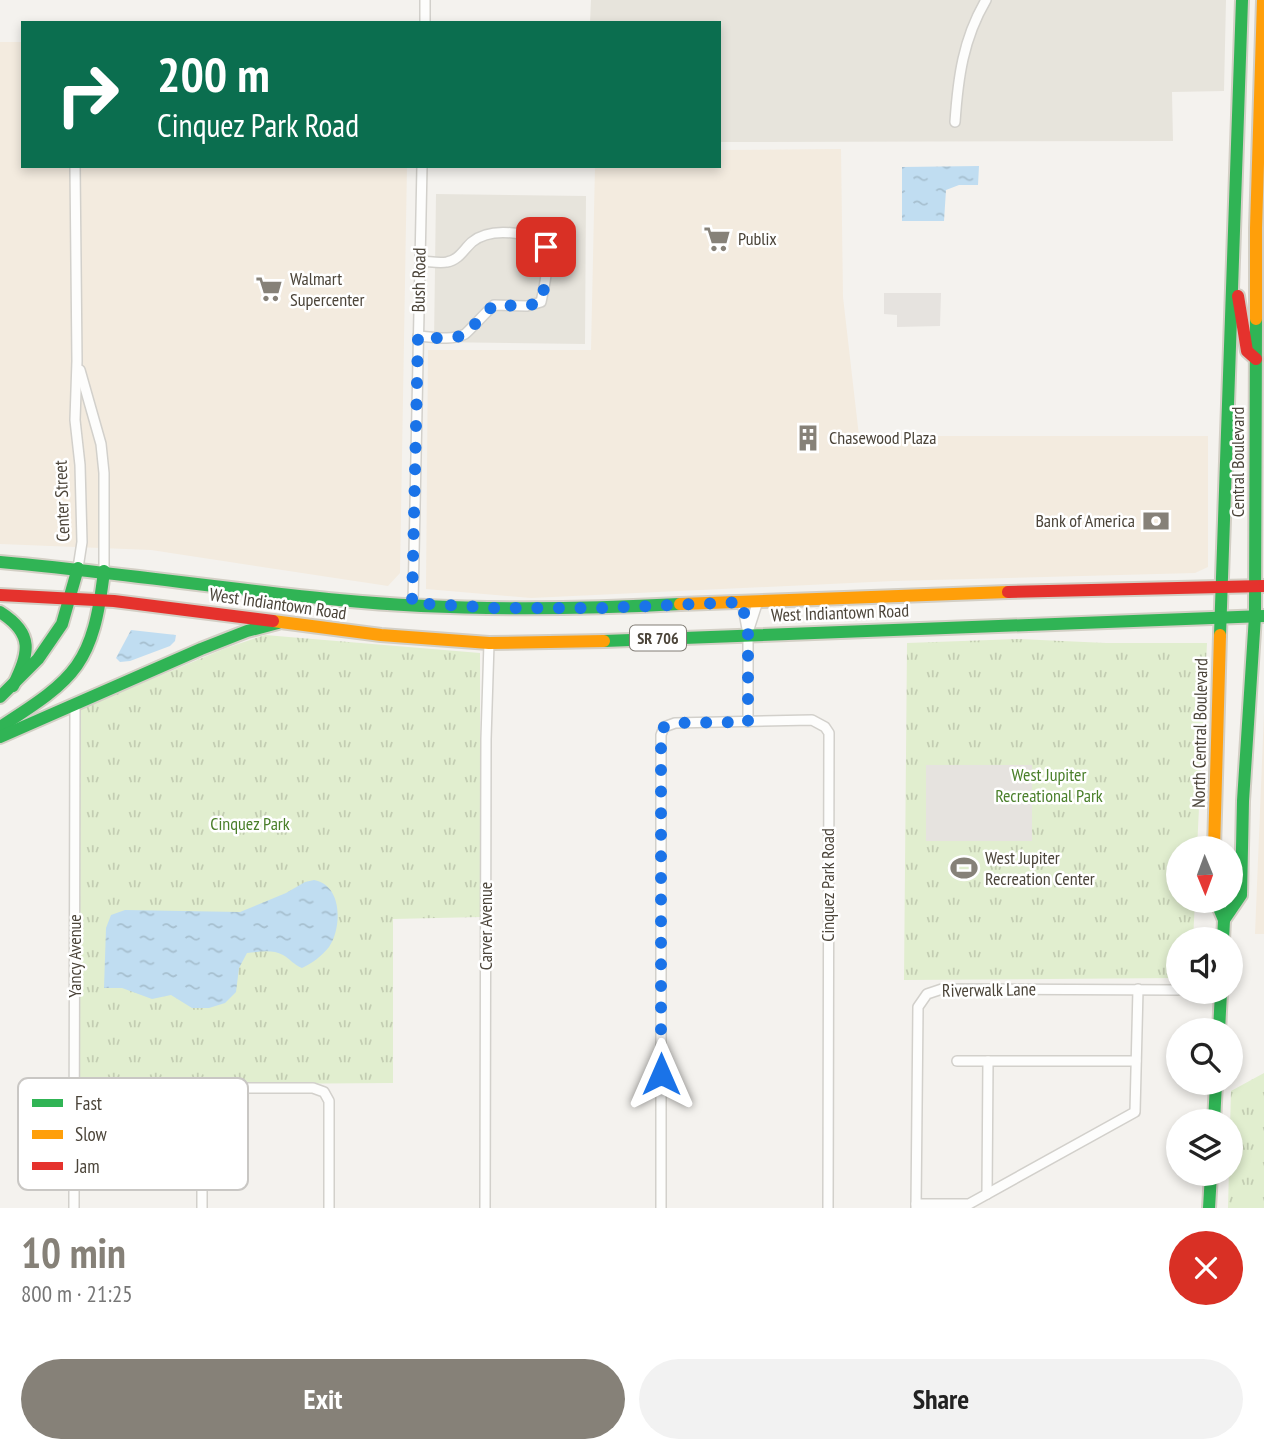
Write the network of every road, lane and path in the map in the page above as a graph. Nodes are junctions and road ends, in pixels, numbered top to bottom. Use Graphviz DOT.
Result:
graph roads {
  1 [pos="425,0"];
  2 [pos="986,0"];
  3 [pos="1242,0"];
  4 [pos="1263,0"];
  5 [pos="425,21"];
  6 [pos="955,122"];
  7 [pos="1258,151"];
  8 [pos="1235,152"];
  9 [pos="75,168"];
  10 [pos="422,168"];
  11 [pos="1261,186"];
  12 [pos="1233,257"];
  13 [pos="420,261"];
  14 [pos="418,337"];
  15 [pos="1256,359"];
  16 [pos="77,361"];
  17 [pos="0,562"];
  18 [pos="78,568"];
  19 [pos="104,570"];
  20 [pos="1260,586"];
  21 [pos="1222,588"];
  22 [pos="0,595"];
  23 [pos="72,597"];
  24 [pos="101,600"];
  25 [pos="758,601"];
  26 [pos="742,602"];
  27 [pos="412,603"];
  28 [pos="0,612"];
  29 [pos="1259,616"];
  30 [pos="1220,618"];
  31 [pos="283,621"];
  32 [pos="748,634"];
  33 [pos="489,643"];
  34 [pos="13,686"];
  35 [pos="0,697"];
  36 [pos="75,704"];
  37 [pos="748,722"];
  38 [pos="0,727"];
  39 [pos="0,737"];
  40 [pos="1214,836"];
  41 [pos="1221,914"];
  42 [pos="1224,920"];
  43 [pos="1224,927"];
  44 [pos="1138,989"];
  45 [pos="1166,989"];
  46 [pos="957,1061"];
  47 [pos="988,1061"];
  48 [pos="1136,1061"];
  49 [pos="76,1078"];
  50 [pos="248,1088"];
  51 [pos="1210,1186"];
  52 [pos="74,1190"];
  53 [pos="202,1190"];
  54 [pos="987,1194"];
  55 [pos="916,1206"];
  56 [pos="74,1208"];
  57 [pos="202,1208"];
  58 [pos="329,1208"];
  59 [pos="485,1208"];
  60 [pos="661,1208"];
  61 [pos="828,1208"];
  62 [pos="1209,1208"];
  1 -- 5 [label="street"];
  2 -- 6 [label="street"];
  3 -- 8 [label="street, Central Boulevard"];
  4 -- 7 [label="street, Central Boulevard"];
  7 -- 8 [label="street"];
  7 -- 11 [label="street, Central Boulevard"];
  8 -- 12 [label="street, Central Boulevard"];
  9 -- 16 [label="street, Center Street"];
  10 -- 13 [label="street, Bush Road"];
  11 -- 15 [label="street, Central Boulevard"];
  12 -- 15 [label="street"];
  12 -- 21 [label="street, Central Boulevard"];
  13 -- 14 [label="street, Bush Road"];
  13 -- 14 [label="street"];
  14 -- 27 [label="street, Bush Road"];
  15 -- 20 [label="street, Central Boulevard"];
  16 -- 18 [label="street, Center Street"];
  16 -- 19 [label="street, Center Street"];
  17 -- 18 [label="street, West Indiantown Road / SR 706"];
  18 -- 19 [label="street, West Indiantown Road / SR 706"];
  18 -- 23 [label="street, Center Street"];
  19 -- 24 [label="street"];
  19 -- 27 [label="street, West Indiantown Road / SR 706"];
  20 -- 21 [label="street, West Indiantown Road / SR 706"];
  20 -- 29 [label="street, Central Boulevard"];
  21 -- 25 [label="street, West Indiantown Road / SR 706"];
  21 -- 30 [label="street, Central Boulevard"];
  22 -- 23 [label="street, West Indiantown Road / SR 706"];
  23 -- 24 [label="street, West Indiantown Road / SR 706"];
  23 -- 34 [label="street, Center Street"];
  24 -- 31 [label="street, West Indiantown Road / SR 706"];
  24 -- 38 [label="street"];
  25 -- 26 [label="street, West Indiantown Road / SR 706"];
  25 -- 32 [label="street"];
  26 -- 27 [label="street, West Indiantown Road / SR 706"];
  26 -- 32 [label="street"];
  28 -- 34 [label="street"];
  29 -- 30 [label="street, West Indiantown Road / SR 706"];
  29 -- 42 [label="street, Central Boulevard"];
  30 -- 32 [label="street, West Indiantown Road / SR 706"];
  30 -- 40 [label="street, North Central Boulevard"];
  31 -- 33 [label="street, West Indiantown Road / SR 706"];
  31 -- 36 [label="street"];
  32 -- 33 [label="street, West Indiantown Road / SR 706"];
  32 -- 37 [label="street"];
  33 -- 59 [label="street, Carver Avenue"];
  34 -- 35 [label="street, Center Street"];
  36 -- 39 [label="street"];
  36 -- 49 [label="street, Yancy Avenue"];
  37 -- 60 [label="street, Cinquez Park Road"];
  37 -- 61 [label="street, Cinquez Park Road"];
  41 -- 42 [label="street"];
  42 -- 43 [label="street"];
  44 -- 45 [label="street, Riverwalk Lane"];
  44 -- 48 [label="street, Riverwalk Lane"];
  44 -- 55 [label="street, Riverwalk Lane"];
  46 -- 47 [label="street"];
  47 -- 48 [label="street"];
  47 -- 54 [label="street"];
  48 -- 54 [label="street, Riverwalk Lane"];
  50 -- 58 [label="street"];
  51 -- 62 [label="street"];
  52 -- 56 [label="street, Yancy Avenue"];
  53 -- 57 [label="street"];
  54 -- 55 [label="street, Riverwalk Lane"];
}
